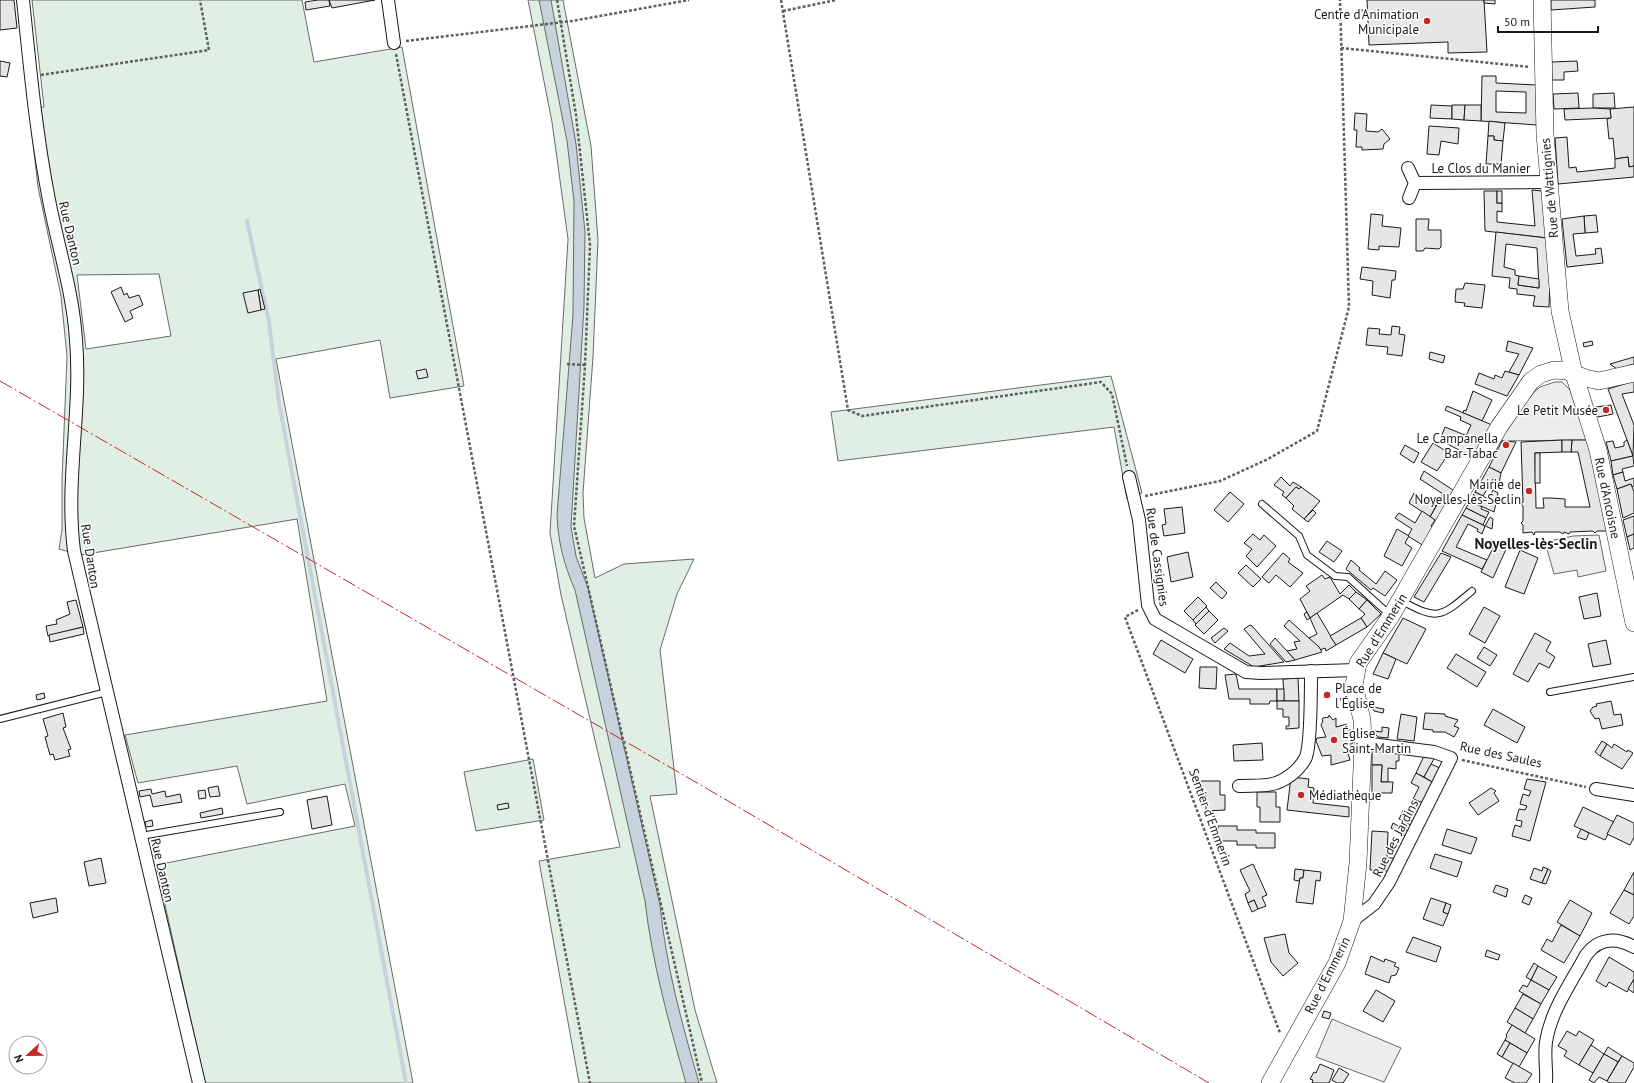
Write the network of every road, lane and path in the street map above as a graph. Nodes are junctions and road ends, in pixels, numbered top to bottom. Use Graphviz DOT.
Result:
graph roads {
  1 [pos="23,0"];
  2 [pos="200,0"];
  3 [pos="388,0"];
  4 [pos="557,0"];
  5 [pos="689,0"];
  6 [pos="781,0"];
  7 [pos="836,0"];
  8 [pos="1340,0"];
  9 [pos="1542,0"];
  10 [pos="783,11"];
  11 [pos="561,21"];
  12 [pos="394,43"];
  13 [pos="1341,48"];
  14 [pos="1543,68"];
  15 [pos="31,76"];
  16 [pos="1408,168"];
  17 [pos="1548,182"];
  18 [pos="1415,183"];
  19 [pos="1409,198"];
  20 [pos="567,364"];
  21 [pos="584,365"];
  22 [pos="1634,373"];
  23 [pos="1574,374"];
  24 [pos="1129,477"];
  25 [pos="1134,498"];
  26 [pos="1262,504"];
  27 [pos="1472,592"];
  28 [pos="1400,600"];
  29 [pos="1148,605"];
  30 [pos="1391,616"];
  31 [pos="1634,623"];
  32 [pos="1356,670"];
  33 [pos="1311,671"];
  34 [pos="1634,677"];
  35 [pos="107,692"];
  36 [pos="1550,692"];
  37 [pos="0,719"];
  38 [pos="1363,742"];
  39 [pos="1451,758"];
  40 [pos="1239,786"];
  41 [pos="1596,789"];
  42 [pos="1634,795"];
  43 [pos="280,812"];
  44 [pos="141,836"];
  45 [pos="1352,921"];
  46 [pos="1634,947"];
  47 [pos="1292,1044"];
  48 [pos="199,1083"];
  49 [pos="590,1083"];
  50 [pos="702,1083"];
  51 [pos="1270,1083"];
  52 [pos="1549,1083"];
  1 -- 15 [label="street, Rue Danton"];
  2 -- 15 [label="path"];
  3 -- 12 [label="street"];
  4 -- 11 [label="path"];
  5 -- 11 [label="path"];
  6 -- 10 [label="path"];
  7 -- 10 [label="path"];
  8 -- 13 [label="path"];
  9 -- 14 [label="main road, Rue de Wattignies"];
  10 -- 24 [label="path"];
  11 -- 12 [label="path"];
  11 -- 21 [label="path"];
  12 -- 49 [label="path"];
  13 -- 14 [label="path"];
  13 -- 25 [label="path"];
  14 -- 17 [label="main road, Rue de Wattignies"];
  15 -- 35 [label="street, Rue Danton"];
  16 -- 18 [label="street, Le Clos du Manier"];
  17 -- 18 [label="street, Le Clos du Manier"];
  17 -- 23 [label="main road, Rue de Wattignies"];
  18 -- 19 [label="street, Le Clos du Manier"];
  20 -- 21 [label="path"];
  21 -- 50 [label="path"];
  22 -- 23 [label="main road, Rue d'Emmerin"];
  23 -- 28 [label="main road, Rue d'Emmerin"];
  23 -- 31 [label="main road, Rue d'Ancoisne"];
  24 -- 25 [label="street, Rue de Cassignies"];
  25 -- 29 [label="street, Rue de Cassignies"];
  26 -- 30 [label="lane"];
  27 -- 28 [label="lane"];
  28 -- 30 [label="main road, Rue d'Emmerin"];
  29 -- 33 [label="street, Rue de Cassignies"];
  29 -- 47 [label="path, Sentier d'Emmerin"];
  30 -- 32 [label="main road, Rue d'Emmerin"];
  32 -- 33 [label="street, Rue de Cassignies"];
  32 -- 38 [label="main road, Rue d'Emmerin"];
  33 -- 40 [label="street"];
  34 -- 36 [label="lane"];
  35 -- 37 [label="lane"];
  35 -- 44 [label="street, Rue Danton"];
  38 -- 39 [label="street, Rue des Saules"];
  38 -- 45 [label="main road, Rue d'Emmerin"];
  39 -- 41 [label="path, Rue des Saules"];
  39 -- 45 [label="street, Rue des Jardins"];
  41 -- 42 [label="street"];
  43 -- 44 [label="lane"];
  44 -- 48 [label="street, Rue Danton"];
  45 -- 47 [label="main road, Rue d'Emmerin"];
  46 -- 52 [label="street"];
  47 -- 51 [label="main road, Rue d'Emmerin"];
}
